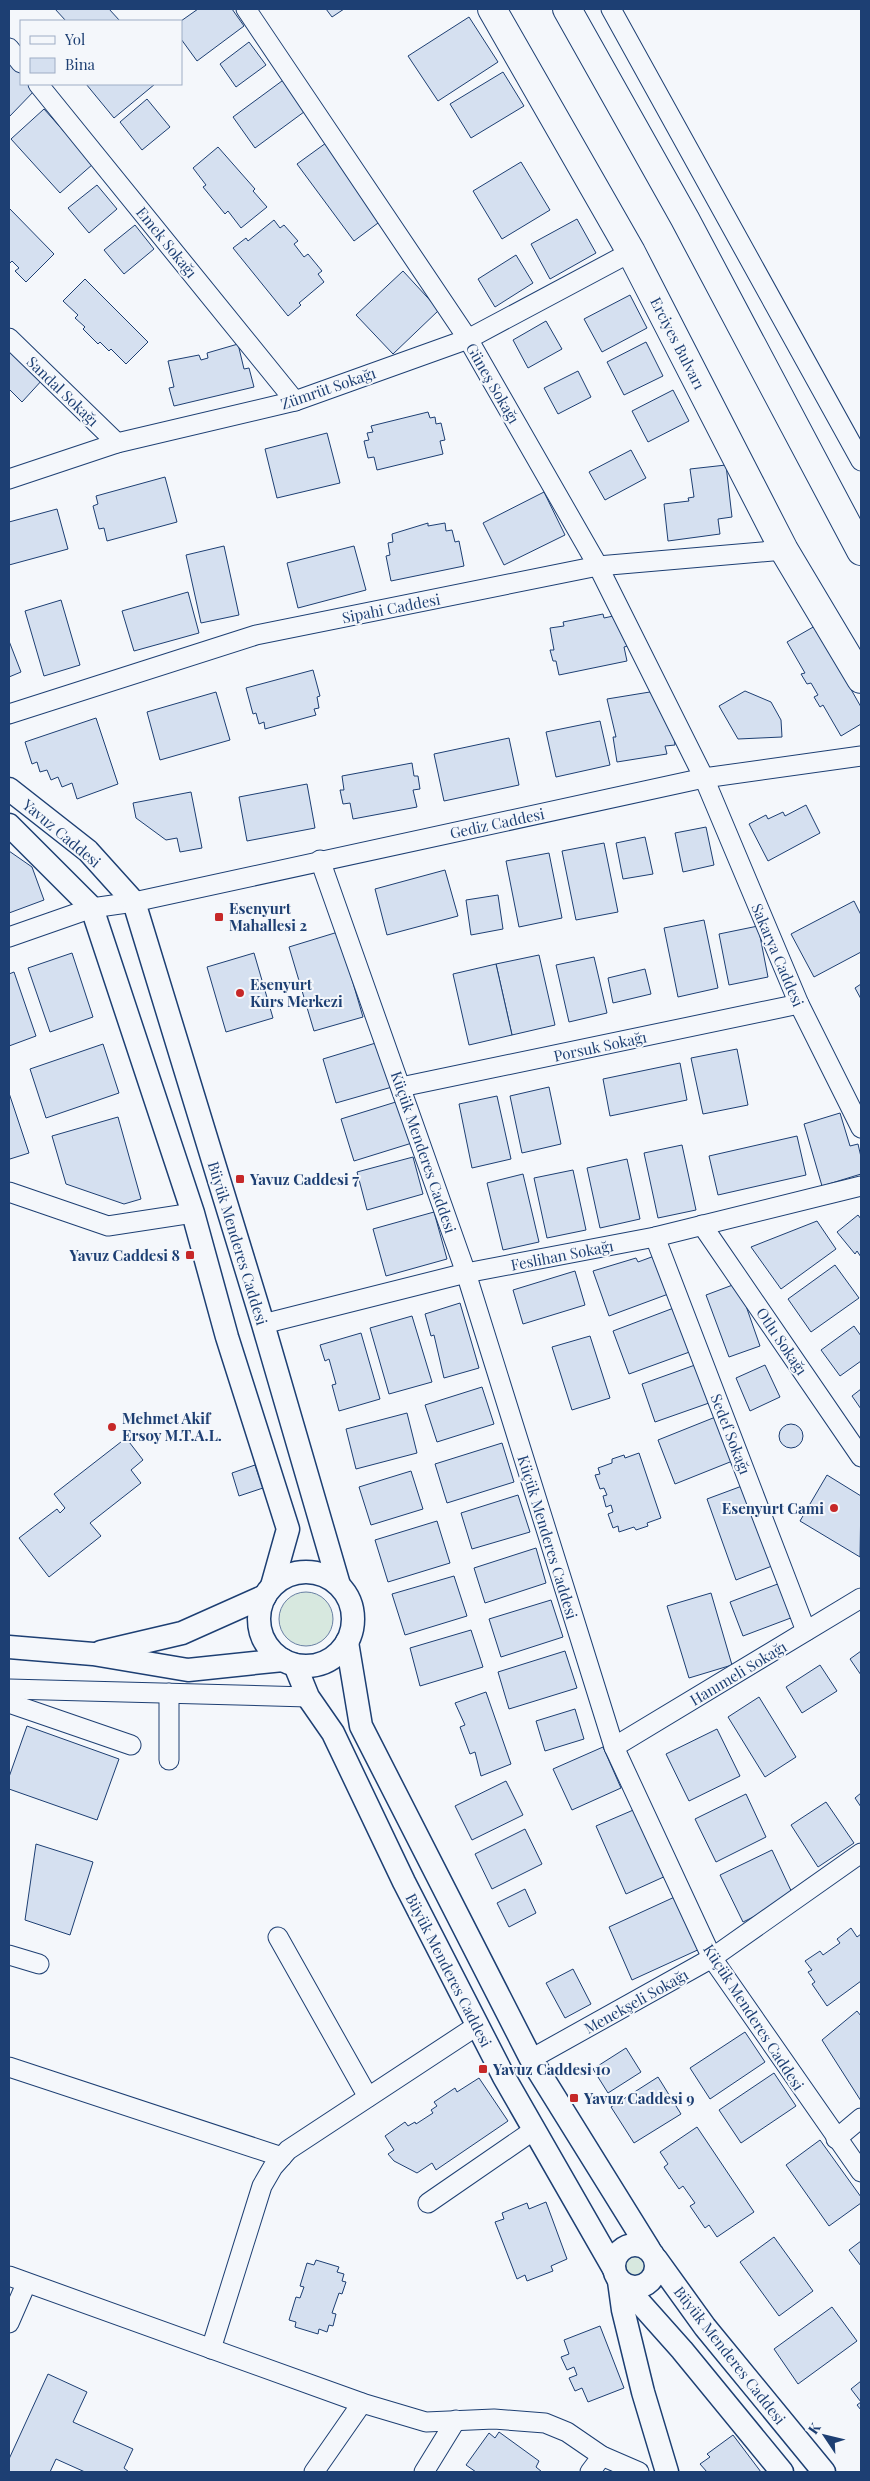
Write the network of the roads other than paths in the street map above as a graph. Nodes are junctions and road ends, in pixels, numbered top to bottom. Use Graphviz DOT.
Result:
graph roads {
  1 [pos="246,9"];
  2 [pos="492,9"];
  3 [pos="567,9"];
  4 [pos="611,9"];
  5 [pos="9,48"];
  6 [pos="20,62"];
  7 [pos="39,85"];
  8 [pos="631,252"];
  9 [pos="9,338"];
  10 [pos="468,339"];
  11 [pos="295,401"];
  12 [pos="117,443"];
  13 [pos="861,461"];
  14 [pos="9,479"];
  15 [pos="784,550"];
  16 [pos="861,551"];
  17 [pos="598,566"];
  18 [pos="861,679"];
  19 [pos="9,714"];
  20 [pos="861,756"];
  21 [pos="704,778"];
  22 [pos="9,789"];
  23 [pos="9,825"];
  24 [pos="320,860"];
  25 [pos="134,902"];
  26 [pos="92,908"];
  27 [pos="9,937"];
  28 [pos="798,1004"];
  29 [pos="401,1087"];
  30 [pos="861,1128"];
  31 [pos="861,1186"];
  32 [pos="9,1192"];
  33 [pos="194,1213"];
  34 [pos="702,1225"];
  35 [pos="656,1237"];
  36 [pos="466,1274"];
  37 [pos="263,1324"];
  38 [pos="861,1457"];
  39 [pos="339,1585"];
  40 [pos="269,1591"];
  41 [pos="861,1598"];
  42 [pos="806,1631"];
  43 [pos="347,1642"];
  44 [pos="9,1647"];
  45 [pos="93,1654"];
  46 [pos="289,1663"];
  47 [pos="9,1689"];
  48 [pos="169,1693"];
  49 [pos="308,1696"];
  50 [pos="9,1703"];
  51 [pos="131,1745"];
  52 [pos="614,1748"];
  53 [pos="169,1760"];
  54 [pos="861,1853"];
  55 [pos="278,1937"];
  56 [pos="9,1955"];
  57 [pos="712,1958"];
  58 [pos="39,1964"];
  59 [pos="478,2026"];
  60 [pos="531,2059"];
  61 [pos="9,2067"];
  62 [pos="368,2097"];
  63 [pos="861,2118"];
  64 [pos="534,2130"];
  65 [pos="836,2139"];
  66 [pos="282,2157"];
  67 [pos="861,2172"];
  68 [pos="428,2203"];
  69 [pos="652,2254"];
  70 [pos="9,2276"];
  71 [pos="619,2278"];
  72 [pos="26,2284"];
  73 [pos="9,2323"];
  74 [pos="211,2349"];
  75 [pos="362,2403"];
  76 [pos="456,2420"];
  77 [pos="602,2456"];
  78 [pos="314,2472"];
  79 [pos="424,2472"];
  80 [pos="590,2472"];
  81 [pos="639,2472"];
  82 [pos="667,2472"];
  83 [pos="782,2472"];
  84 [pos="824,2472"];
  1 -- 10 [label="street, Güneş Sokağı"];
  2 -- 8 [label="highway, Erciyes Bulvarı"];
  3 -- 16 [label="highway"];
  4 -- 13 [label="street"];
  5 -- 6 [label="street"];
  7 -- 11 [label="street, Emek Sokağı"];
  8 -- 10 [label="street, Zümrüt Sokağı"];
  8 -- 15 [label="highway, Erciyes Bulvarı"];
  9 -- 12 [label="street, Sandal Sokağı"];
  10 -- 11 [label="street, Zümrüt Sokağı"];
  10 -- 17 [label="street, Güneş Sokağı"];
  11 -- 12 [label="street, Zümrüt Sokağı"];
  12 -- 14 [label="street, Zümrüt Sokağı"];
  15 -- 17 [label="street, Sipahi Caddesi"];
  15 -- 18 [label="highway, Erciyes Bulvarı"];
  17 -- 19 [label="street, Sipahi Caddesi"];
  17 -- 21 [label="street, Güneş Sokağı"];
  20 -- 21 [label="street, Gediz Caddesi"];
  21 -- 24 [label="street, Gediz Caddesi"];
  21 -- 28 [label="street, Sakarya Caddesi"];
  22 -- 25 [label="street, Yavuz Caddesi"];
  23 -- 26 [label="street, Yavuz Caddesi"];
  24 -- 25 [label="street, Gediz Caddesi"];
  24 -- 29 [label="street, Küçük Menderes Caddesi"];
  25 -- 26 [label="street, Gediz Caddesi"];
  25 -- 37 [label="street, Büyük Menderes Caddesi"];
  26 -- 27 [label="street, Gediz Caddesi"];
  26 -- 33 [label="street"];
  28 -- 29 [label="street, Porsuk Sokağı"];
  28 -- 30 [label="street, Sakarya Caddesi"];
  29 -- 36 [label="street, Küçük Menderes Caddesi"];
  31 -- 34 [label="street, Feslihan Sokağı"];
  32 -- 33 [label="street"];
  33 -- 40 [label="street"];
  34 -- 35 [label="street, Feslihan Sokağı"];
  34 -- 38 [label="street, Otlu Sokağı"];
  35 -- 36 [label="street, Feslihan Sokağı"];
  35 -- 42 [label="street, Sedef Sokağı"];
  36 -- 37 [label="street, Feslihan Sokağı"];
  36 -- 52 [label="street, Küçük Menderes Caddesi"];
  37 -- 39 [label="street, Büyük Menderes Caddesi"];
  39 -- 40 [label="street"];
  39 -- 43 [label="street"];
  40 -- 45 [label="street"];
  40 -- 46 [label="street"];
  41 -- 42 [label="street, Hanımeli Sokağı"];
  42 -- 52 [label="street, Hanımeli Sokağı"];
  43 -- 46 [label="street"];
  43 -- 60 [label="street, Büyük Menderes Caddesi"];
  44 -- 45 [label="street"];
  45 -- 46 [label="street"];
  46 -- 49 [label="street, Büyük Menderes Caddesi"];
  47 -- 48 [label="street"];
  48 -- 49 [label="street"];
  48 -- 53 [label="street"];
  49 -- 59 [label="street, Büyük Menderes Caddesi"];
  50 -- 51 [label="street"];
  52 -- 57 [label="street, Küçük Menderes Caddesi"];
  54 -- 57 [label="street, Menekşeli Sokağı"];
  55 -- 62 [label="street"];
  56 -- 58 [label="street"];
  57 -- 60 [label="street, Menekşeli Sokağı"];
  57 -- 65 [label="street, Küçük Menderes Caddesi"];
  59 -- 62 [label="street"];
  59 -- 64 [label="street, Büyük Menderes Caddesi"];
  60 -- 69 [label="street, Büyük Menderes Caddesi"];
  61 -- 66 [label="street"];
  62 -- 66 [label="street"];
  63 -- 65 [label="street"];
  64 -- 68 [label="street"];
  64 -- 71 [label="street, Büyük Menderes Caddesi"];
  65 -- 67 [label="street, Küçük Menderes Caddesi"];
  66 -- 74 [label="street"];
  69 -- 71 [label="street"];
  69 -- 71 [label="street"];
  69 -- 84 [label="street, Büyük Menderes Caddesi"];
  70 -- 72 [label="street"];
  71 -- 82 [label="street"];
  71 -- 83 [label="street, Büyük Menderes Caddesi"];
  72 -- 73 [label="street"];
  72 -- 74 [label="street"];
  74 -- 75 [label="street"];
  75 -- 76 [label="street"];
  75 -- 78 [label="street"];
  76 -- 77 [label="street"];
  76 -- 79 [label="street"];
  77 -- 80 [label="street"];
  77 -- 81 [label="street"];
}
